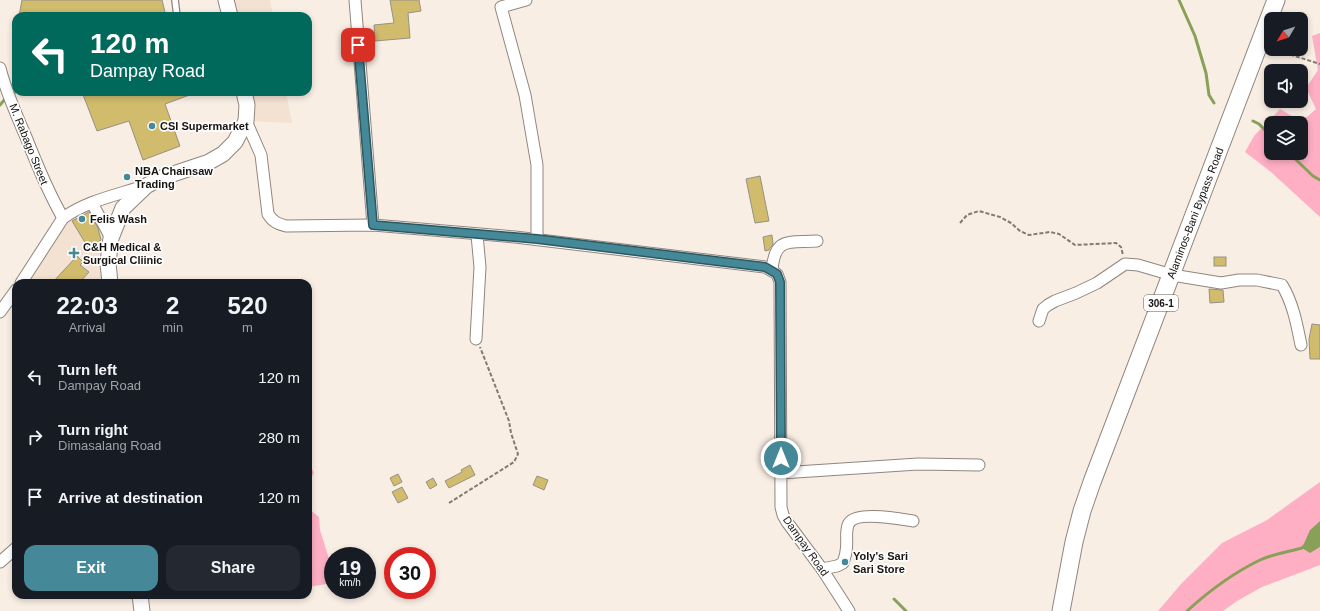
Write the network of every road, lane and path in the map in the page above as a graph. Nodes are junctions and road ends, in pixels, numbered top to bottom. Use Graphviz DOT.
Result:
graph roads {
  1 [pos="175,0"];
  2 [pos="226,0"];
  3 [pos="355,0"];
  4 [pos="526,0"];
  5 [pos="1276,0"];
  6 [pos="501,4"];
  7 [pos="176,12"];
  8 [pos="229,12"];
  9 [pos="1295,56"];
  10 [pos="1320,64"];
  11 [pos="0,68"];
  12 [pos="245,96"];
  13 [pos="246,121"];
  14 [pos="146,186"];
  15 [pos="92,203"];
  16 [pos="63,218"];
  17 [pos="960,223"];
  18 [pos="373,225"];
  19 [pos="477,235"];
  20 [pos="111,238"];
  21 [pos="537,239"];
  22 [pos="817,241"];
  23 [pos="1125,264"];
  24 [pos="772,270"];
  25 [pos="1172,275"];
  26 [pos="23,279"];
  27 [pos="110,279"];
  28 [pos="12,296"];
  29 [pos="0,312"];
  30 [pos="1039,321"];
  31 [pos="476,339"];
  32 [pos="1301,345"];
  33 [pos="978,465"];
  34 [pos="781,473"];
  35 [pos="449,503"];
  36 [pos="913,521"];
  37 [pos="12,552"];
  38 [pos="0,562"];
  39 [pos="822,569"];
  40 [pos="140,599"];
  41 [pos="142,611"];
  42 [pos="849,611"];
  43 [pos="1061,611"];
  1 -- 7 [label="lane"];
  2 -- 8 [label="main road"];
  3 -- 18 [label="street"];
  4 -- 6 [label="street"];
  5 -- 25 [label="main road, Alaminos-Bani Bypass Road / 306-1"];
  6 -- 21 [label="street"];
  9 -- 10 [label="path"];
  11 -- 16 [label="street, M. Rabago Street"];
  12 -- 13 [label="main road"];
  13 -- 14 [label="main road"];
  13 -- 18 [label="street"];
  14 -- 15 [label="street"];
  14 -- 20 [label="main road"];
  15 -- 16 [label="street"];
  15 -- 20 [label="street"];
  16 -- 26 [label="street"];
  17 -- 23 [label="path"];
  18 -- 19 [label="street"];
  19 -- 21 [label="street"];
  19 -- 31 [label="street"];
  20 -- 27 [label="main road"];
  21 -- 24 [label="street"];
  22 -- 24 [label="street"];
  23 -- 25 [label="street"];
  23 -- 30 [label="street"];
  24 -- 34 [label="street, Dampay Road"];
  25 -- 32 [label="street"];
  25 -- 43 [label="main road, Alaminos-Bani Bypass Road / 306-1"];
  28 -- 29 [label="street"];
  31 -- 35 [label="path"];
  33 -- 34 [label="street"];
  34 -- 39 [label="street, Dampay Road"];
  36 -- 39 [label="street"];
  37 -- 38 [label="street"];
  39 -- 42 [label="street, Dampay Road"];
  40 -- 41 [label="main road"];
}
